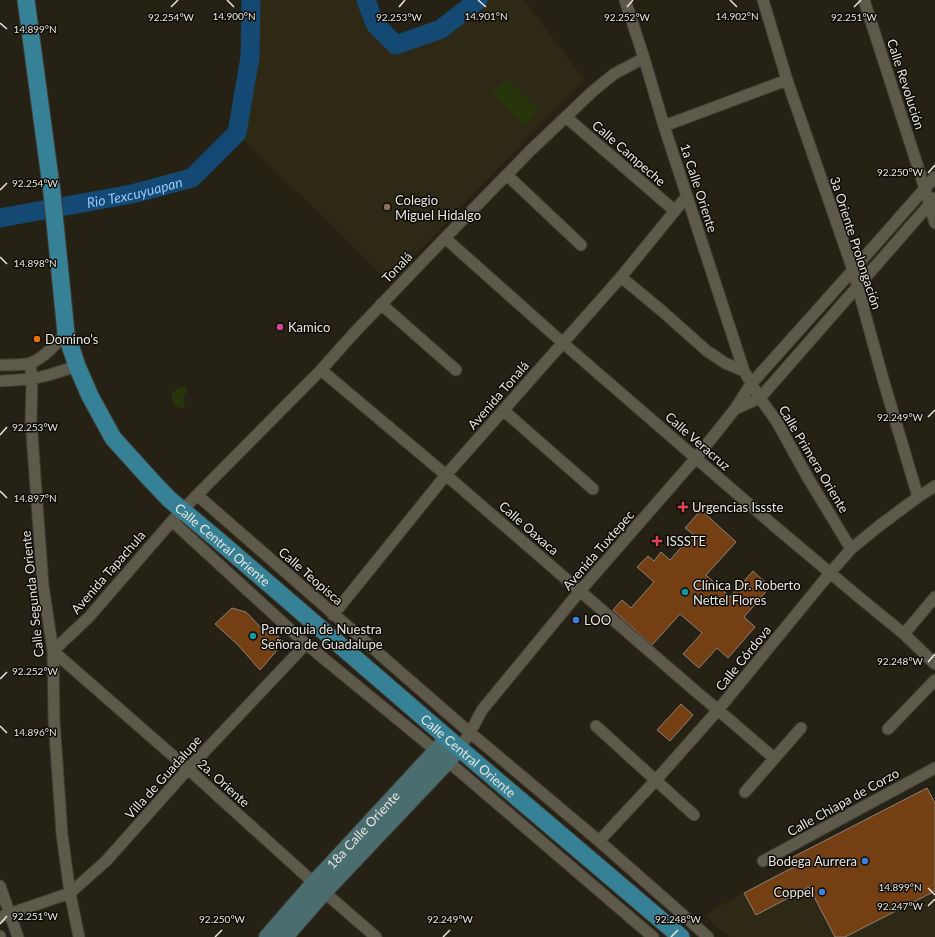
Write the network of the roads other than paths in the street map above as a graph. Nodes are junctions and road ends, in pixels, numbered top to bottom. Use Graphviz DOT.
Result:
graph roads {
  1 [pos="26,0"];
  2 [pos="625,0"];
  3 [pos="763,0"];
  4 [pos="864,0"];
  5 [pos="644,58"];
  6 [pos="787,80"];
  7 [pos="566,117"];
  8 [pos="664,126"];
  9 [pos="507,175"];
  10 [pos="935,177"];
  11 [pos="925,189"];
  12 [pos="687,196"];
  13 [pos="932,201"];
  14 [pos="675,211"];
  15 [pos="935,223"];
  16 [pos="444,238"];
  17 [pos="581,245"];
  18 [pos="853,270"];
  19 [pos="621,277"];
  20 [pos="858,287"];
  21 [pos="381,304"];
  22 [pos="66,333"];
  23 [pos="563,343"];
  24 [pos="30,363"];
  25 [pos="0,365"];
  26 [pos="77,366"];
  27 [pos="321,370"];
  28 [pos="456,370"];
  29 [pos="744,371"];
  30 [pos="32,378"];
  31 [pos="0,381"];
  32 [pos="751,384"];
  33 [pos="760,398"];
  34 [pos="735,408"];
  35 [pos="503,410"];
  36 [pos="696,458"];
  37 [pos="446,475"];
  38 [pos="935,486"];
  39 [pos="593,489"];
  40 [pos="197,495"];
  41 [pos="918,497"];
  42 [pos="177,515"];
  43 [pos="851,549"];
  44 [pos="830,573"];
  45 [pos="580,591"];
  46 [pos="935,597"];
  47 [pos="333,615"];
  48 [pos="904,634"];
  49 [pos="306,644"];
  50 [pos="53,651"];
  51 [pos="935,664"];
  52 [pos="935,680"];
  53 [pos="482,710"];
  54 [pos="718,710"];
  55 [pos="461,726"];
  56 [pos="596,726"];
  57 [pos="801,728"];
  58 [pos="888,729"];
  59 [pos="470,733"];
  60 [pos="452,749"];
  61 [pos="436,751"];
  62 [pos="774,758"];
  63 [pos="935,768"];
  64 [pos="188,769"];
  65 [pos="656,780"];
  66 [pos="745,792"];
  67 [pos="694,815"];
  68 [pos="599,841"];
  69 [pos="763,861"];
  70 [pos="0,886"];
  71 [pos="319,887"];
  72 [pos="70,893"];
  73 [pos="5,915"];
  74 [pos="666,925"];
  75 [pos="18,937"];
  76 [pos="79,937"];
  77 [pos="267,937"];
  78 [pos="285,937"];
  79 [pos="376,937"];
  80 [pos="653,937"];
  81 [pos="681,937"];
  82 [pos="708,937"];
  1 -- 22 [label="main road, Calle Central Oriente"];
  2 -- 5 [label="street, 1a Calle Oriente"];
  3 -- 6 [label="street, 3a Oriente Prolongación"];
  4 -- 11 [label="street, Calle Revolución"];
  5 -- 7 [label="street, Tonalá"];
  5 -- 8 [label="street, 1a Calle Oriente"];
  6 -- 8 [label="street"];
  6 -- 18 [label="street, 3a Oriente Prolongación"];
  7 -- 9 [label="street, Tonalá"];
  7 -- 14 [label="street, Calle Campeche"];
  8 -- 12 [label="street, 1a Calle Oriente"];
  9 -- 16 [label="street, Tonalá"];
  9 -- 17 [label="street"];
  10 -- 11 [label="street, Avenida Tuxtepec"];
  11 -- 13 [label="street, Calle Revolución"];
  11 -- 18 [label="street, Avenida Tuxtepec"];
  12 -- 14 [label="street, Avenida Tonalá"];
  12 -- 29 [label="street, 1a Calle Oriente"];
  13 -- 15 [label="street, Calle Revolución"];
  13 -- 20 [label="street"];
  14 -- 19 [label="street, Avenida Tonalá"];
  16 -- 21 [label="street, Tonalá"];
  16 -- 23 [label="street, Calle Veracruz"];
  18 -- 20 [label="street, 3a Oriente Prolongación"];
  18 -- 32 [label="street, Avenida Tuxtepec"];
  19 -- 23 [label="street, Avenida Tonalá"];
  19 -- 29 [label="street"];
  20 -- 33 [label="street"];
  20 -- 41 [label="street, 3a Oriente Prolongación"];
  21 -- 27 [label="street, Tonalá"];
  21 -- 28 [label="street"];
  22 -- 24 [label="street"];
  22 -- 26 [label="main road, Calle Central Oriente"];
  23 -- 35 [label="street, Avenida Tonalá"];
  23 -- 36 [label="street, Calle Veracruz"];
  24 -- 25 [label="street"];
  24 -- 30 [label="street, Calle Segunda Oriente"];
  26 -- 30 [label="street"];
  26 -- 42 [label="main road, Calle Central Oriente"];
  27 -- 37 [label="street, Calle Oaxaca"];
  27 -- 40 [label="street, Tonalá"];
  29 -- 32 [label="street, 1a Calle Oriente"];
  30 -- 31 [label="street"];
  30 -- 50 [label="street, Calle Segunda Oriente"];
  32 -- 33 [label="street, Calle Primera Oriente"];
  32 -- 34 [label="street, Avenida Tuxtepec"];
  33 -- 34 [label="street"];
  33 -- 43 [label="street, Calle Primera Oriente"];
  34 -- 36 [label="street, Avenida Tuxtepec"];
  35 -- 37 [label="street, Avenida Tonalá"];
  35 -- 39 [label="street"];
  36 -- 44 [label="street, Calle Veracruz"];
  36 -- 45 [label="street, Avenida Tuxtepec"];
  37 -- 45 [label="street, Calle Oaxaca"];
  37 -- 47 [label="street, Avenida Tonalá"];
  38 -- 41 [label="street, Calle Córdova"];
  40 -- 42 [label="street, Tonalá"];
  40 -- 47 [label="street, Calle Teopisca"];
  41 -- 43 [label="street, Calle Córdova"];
  42 -- 49 [label="street"];
  42 -- 50 [label="street, Avenida Tapachula"];
  42 -- 60 [label="main road, Calle Central Oriente"];
  43 -- 44 [label="street, Calle Córdova"];
  44 -- 48 [label="street, Calle Veracruz"];
  44 -- 54 [label="street, Calle Córdova"];
  45 -- 53 [label="street, Avenida Tuxtepec"];
  45 -- 54 [label="street, Calle Oaxaca"];
  46 -- 48 [label="street"];
  47 -- 55 [label="street, Calle Teopisca"];
  48 -- 51 [label="street, Calle Veracruz"];
  49 -- 61 [label="street"];
  49 -- 64 [label="street, Villa de Guadalupe"];
  50 -- 64 [label="street, 2a. Oriente"];
  50 -- 72 [label="street, Calle Segunda Oriente"];
  52 -- 58 [label="street"];
  53 -- 55 [label="street, Avenida Tuxtepec"];
  53 -- 59 [label="street, Avenida Tuxtepec"];
  54 -- 62 [label="street, Calle Oaxaca"];
  54 -- 65 [label="street, Calle Córdova"];
  55 -- 59 [label="street, Calle Teopisca"];
  55 -- 60 [label="street, 18a Calle Oriente"];
  56 -- 65 [label="street"];
  57 -- 62 [label="street"];
  59 -- 60 [label="street, 18a Calle Oriente"];
  59 -- 68 [label="street, Calle Teopisca"];
  60 -- 61 [label="main road, 18a Calle Oriente"];
  60 -- 71 [label="main road, 18a Calle Oriente"];
  60 -- 74 [label="main road, Calle Central Oriente"];
  60 -- 80 [label="street"];
  61 -- 71 [label="main road, 18a Calle Oriente"];
  62 -- 66 [label="street"];
  63 -- 69 [label="street, Calle Chiapa de Corzo"];
  64 -- 71 [label="street, 2a. Oriente"];
  64 -- 72 [label="street, Villa de Guadalupe"];
  65 -- 67 [label="street"];
  65 -- 68 [label="street, Calle Córdova"];
  68 -- 82 [label="street, Calle Teopisca"];
  70 -- 73 [label="street"];
  71 -- 77 [label="main road, 18a Calle Oriente"];
  71 -- 78 [label="main road, 18a Calle Oriente"];
  71 -- 79 [label="street, 2a. Oriente"];
  72 -- 73 [label="street"];
  72 -- 76 [label="street"];
  73 -- 75 [label="street"];
  74 -- 80 [label="street"];
  74 -- 81 [label="main road, Calle Central Oriente"];
}
